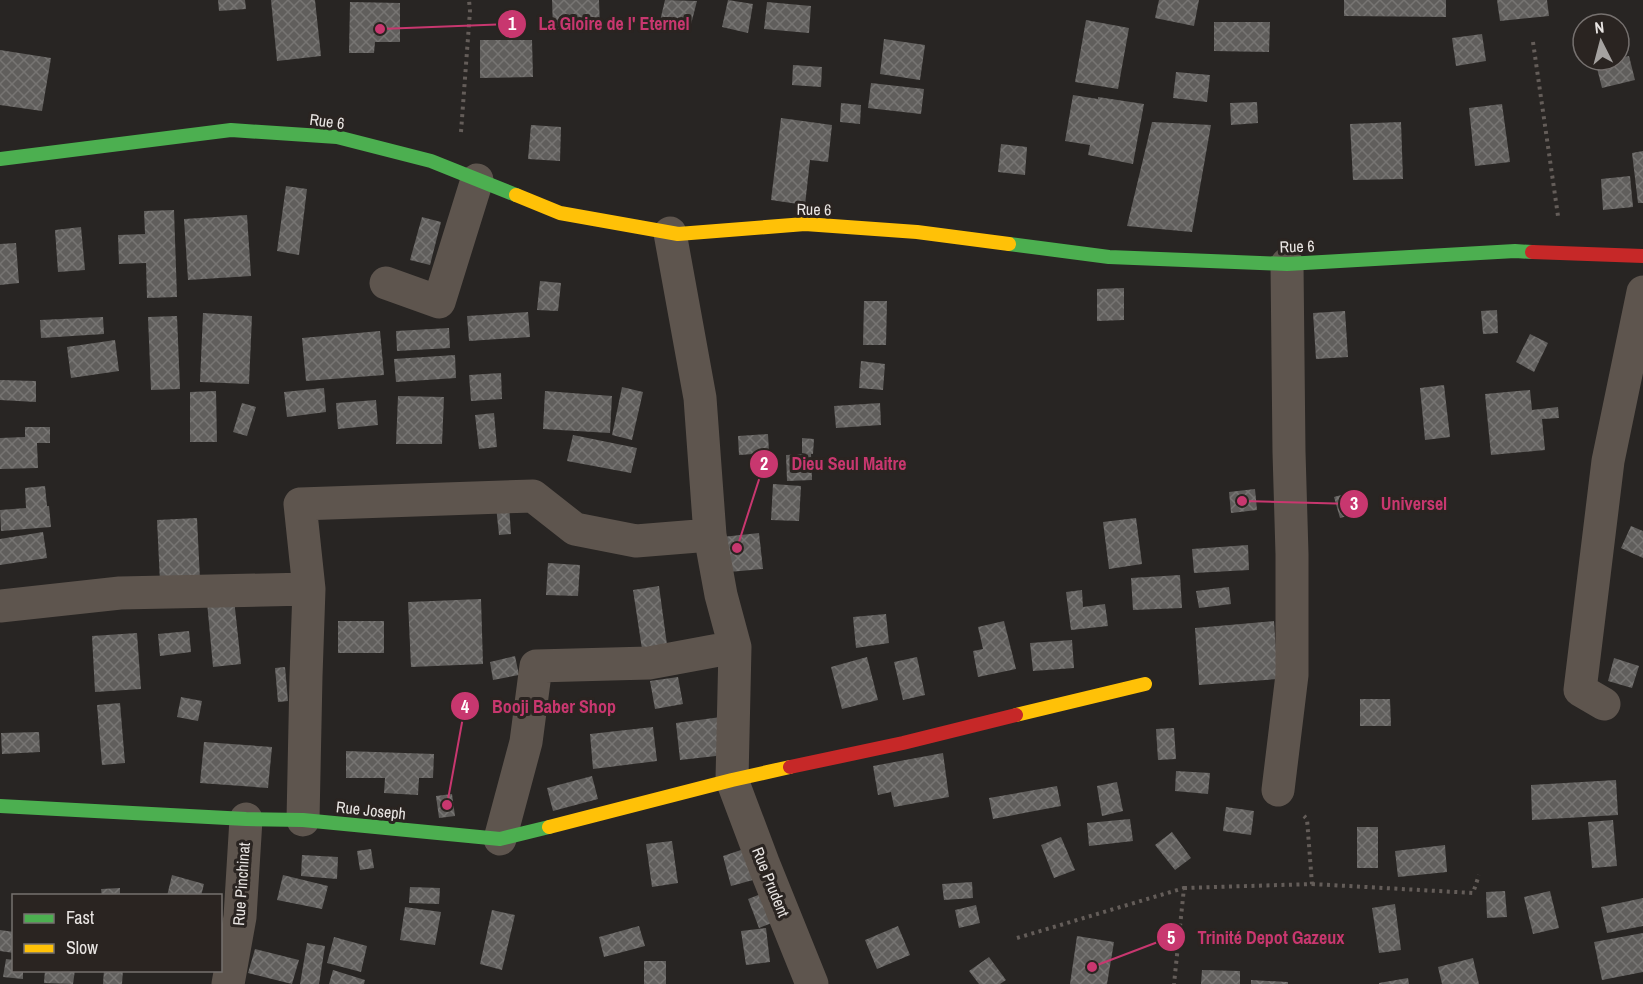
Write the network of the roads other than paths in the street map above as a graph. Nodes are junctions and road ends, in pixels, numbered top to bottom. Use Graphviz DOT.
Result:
graph roads {
  1 [pos="0,159"];
  2 [pos="468,176"];
  3 [pos="670,233"];
  4 [pos="1643,256"];
  5 [pos="1287,264"];
  6 [pos="386,283"];
  7 [pos="1643,292"];
  8 [pos="710,535"];
  9 [pos="309,589"];
  10 [pos="0,606"];
  11 [pos="735,647"];
  12 [pos="1145,684"];
  13 [pos="1604,704"];
  14 [pos="732,780"];
  15 [pos="1278,790"];
  16 [pos="0,806"];
  17 [pos="246,819"];
  18 [pos="303,820"];
  19 [pos="500,839"];
  20 [pos="228,984"];
  21 [pos="812,984"];
  1 -- 2 [label="street, Rue 6"];
  2 -- 3 [label="street, Rue 6"];
  2 -- 6 [label="street"];
  3 -- 5 [label="street, Rue 6"];
  3 -- 8 [label="street"];
  4 -- 5 [label="street, Rue 6"];
  5 -- 15 [label="street"];
  7 -- 13 [label="street"];
  8 -- 9 [label="street"];
  8 -- 11 [label="street"];
  9 -- 10 [label="street"];
  9 -- 18 [label="street"];
  11 -- 14 [label="street"];
  11 -- 19 [label="street"];
  12 -- 14 [label="street, Rue Joseph"];
  14 -- 19 [label="street, Rue Joseph"];
  14 -- 21 [label="street, Rue Prudent"];
  16 -- 17 [label="street, Rue Joseph"];
  17 -- 18 [label="street, Rue Joseph"];
  17 -- 20 [label="street, Rue Pinchinat"];
  18 -- 19 [label="street, Rue Joseph"];
}
